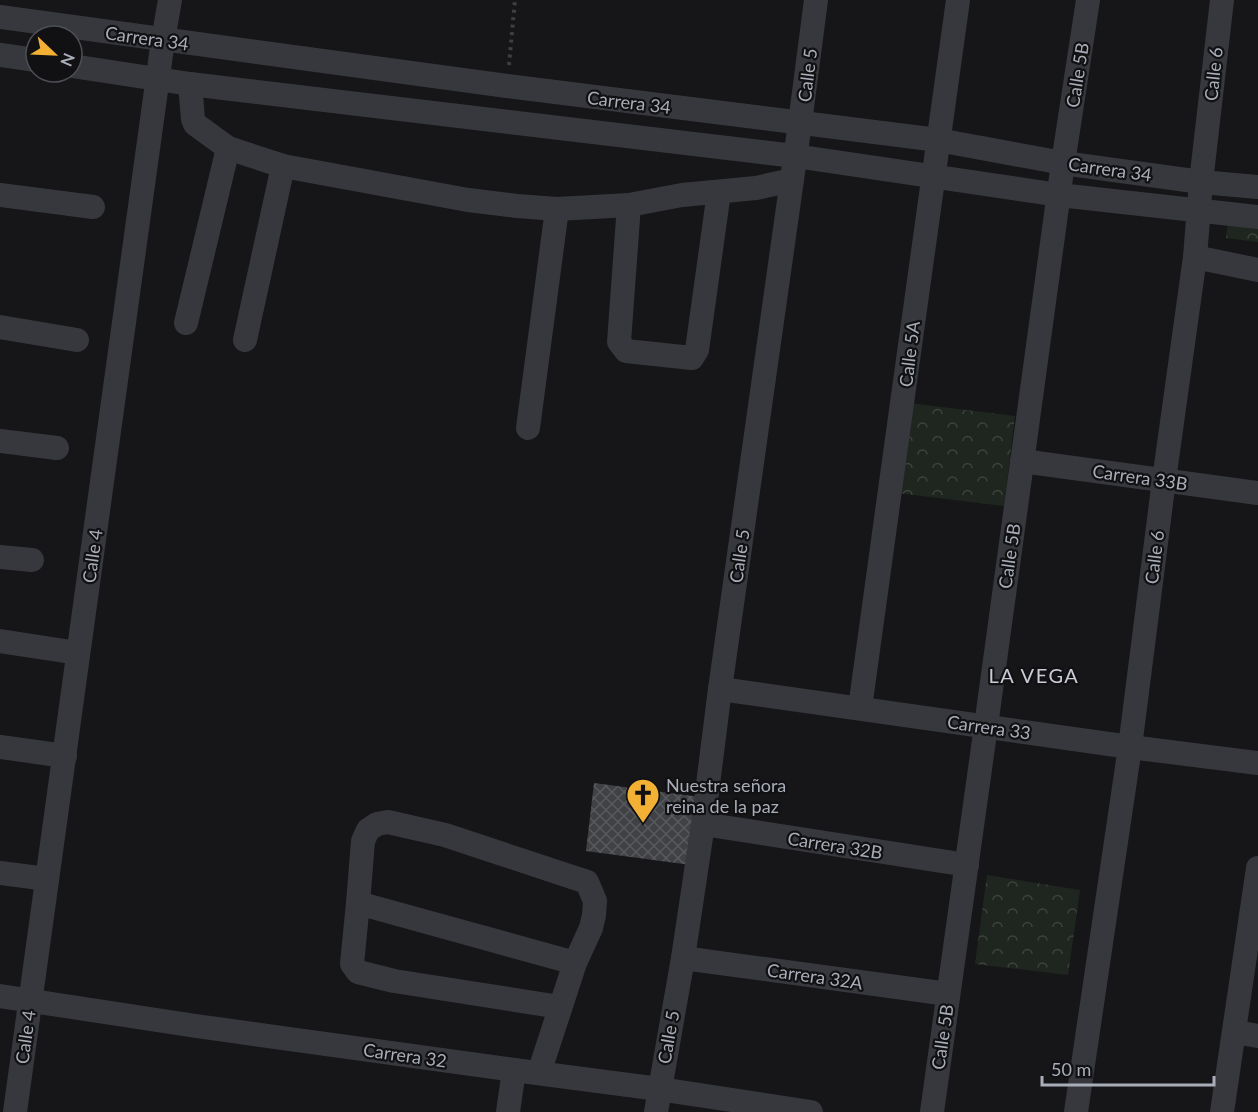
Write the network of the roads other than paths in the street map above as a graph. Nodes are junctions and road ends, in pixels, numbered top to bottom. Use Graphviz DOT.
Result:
graph roads {
  1 [pos="170,0"];
  2 [pos="816,0"];
  3 [pos="958,0"];
  4 [pos="1088,0"];
  5 [pos="1222,0"];
  6 [pos="0,17"];
  7 [pos="163,40"];
  8 [pos="0,55"];
  9 [pos="24,58"];
  10 [pos="84,68"];
  11 [pos="158,78"];
  12 [pos="190,84"];
  13 [pos="800,123"];
  14 [pos="938,140"];
  15 [pos="228,148"];
  16 [pos="1063,163"];
  17 [pos="283,166"];
  18 [pos="793,168"];
  19 [pos="932,176"];
  20 [pos="1201,182"];
  21 [pos="1258,187"];
  22 [pos="719,192"];
  23 [pos="0,195"];
  24 [pos="1059,195"];
  25 [pos="629,205"];
  26 [pos="93,207"];
  27 [pos="557,209"];
  28 [pos="1200,211"];
  29 [pos="1258,217"];
  30 [pos="1195,257"];
  31 [pos="1258,270"];
  32 [pos="186,323"];
  33 [pos="0,327"];
  34 [pos="77,340"];
  35 [pos="245,340"];
  36 [pos="528,428"];
  37 [pos="0,441"];
  38 [pos="57,448"];
  39 [pos="1022,461"];
  40 [pos="1164,480"];
  41 [pos="1258,494"];
  42 [pos="0,556"];
  43 [pos="32,560"];
  44 [pos="0,641"];
  45 [pos="78,653"];
  46 [pos="720,689"];
  47 [pos="860,708"];
  48 [pos="986,726"];
  49 [pos="0,747"];
  50 [pos="1130,747"];
  51 [pos="64,756"];
  52 [pos="1258,763"];
  53 [pos="703,824"];
  54 [pos="967,866"];
  55 [pos="1258,868"];
  56 [pos="0,873"];
  57 [pos="47,879"];
  58 [pos="1256,899"];
  59 [pos="358,903"];
  60 [pos="683,958"];
  61 [pos="575,963"];
  62 [pos="948,994"];
  63 [pos="0,996"];
  64 [pos="30,1000"];
  65 [pos="561,1007"];
  66 [pos="1246,1034"];
  67 [pos="514,1070"];
  68 [pos="539,1073"];
  69 [pos="657,1100"];
  70 [pos="15,1112"];
  71 [pos="508,1112"];
  72 [pos="804,1112"];
  73 [pos="932,1112"];
  74 [pos="1076,1112"];
  75 [pos="1222,1112"];
  1 -- 7 [label="street, Calle 4"];
  2 -- 13 [label="street, Calle 5"];
  3 -- 14 [label="street, Calle 5A"];
  4 -- 16 [label="street, Calle 5B"];
  5 -- 20 [label="street, Calle 6"];
  6 -- 7 [label="street, Carrera 34"];
  7 -- 11 [label="street, Calle 4"];
  7 -- 13 [label="street, Carrera 34"];
  8 -- 9 [label="street"];
  10 -- 11 [label="street, Carrera 34"];
  11 -- 12 [label="street, Carrera 34"];
  11 -- 45 [label="street, Calle 4"];
  12 -- 15 [label="street"];
  12 -- 18 [label="street, Carrera 34"];
  13 -- 14 [label="street, Carrera 34"];
  13 -- 18 [label="street, Calle 5"];
  14 -- 16 [label="street, Carrera 34"];
  14 -- 19 [label="street, Calle 5A"];
  15 -- 17 [label="street"];
  15 -- 32 [label="street"];
  16 -- 20 [label="street, Carrera 34"];
  16 -- 24 [label="street, Calle 5B"];
  17 -- 27 [label="street"];
  17 -- 35 [label="street"];
  18 -- 19 [label="street, Carrera 34"];
  18 -- 22 [label="street"];
  18 -- 46 [label="street, Calle 5"];
  19 -- 24 [label="street, Carrera 34"];
  19 -- 47 [label="street, Calle 5A"];
  20 -- 21 [label="street, Carrera 34"];
  20 -- 28 [label="street, Calle 6"];
  22 -- 25 [label="street"];
  22 -- 25 [label="street"];
  23 -- 26 [label="street"];
  24 -- 28 [label="street, Carrera 34"];
  24 -- 39 [label="street, Calle 5B"];
  25 -- 27 [label="street"];
  27 -- 36 [label="street"];
  28 -- 29 [label="street, Carrera 34"];
  28 -- 30 [label="street, Calle 6"];
  30 -- 31 [label="street"];
  30 -- 40 [label="street, Calle 6"];
  33 -- 34 [label="street"];
  37 -- 38 [label="street"];
  39 -- 40 [label="street, Carrera 33B"];
  39 -- 48 [label="street, Calle 5B"];
  40 -- 41 [label="street, Carrera 33B"];
  40 -- 50 [label="street, Calle 6"];
  42 -- 43 [label="street"];
  44 -- 45 [label="street"];
  45 -- 51 [label="street, Calle 4"];
  46 -- 47 [label="street, Carrera 33"];
  46 -- 53 [label="street, Calle 5"];
  47 -- 48 [label="street, Carrera 33"];
  48 -- 50 [label="street, Carrera 33"];
  48 -- 54 [label="street, Calle 5B"];
  49 -- 51 [label="street"];
  50 -- 52 [label="street, Carrera 33"];
  50 -- 74 [label="street, Calle 6"];
  51 -- 57 [label="street, Calle 4"];
  53 -- 54 [label="street, Carrera 32B"];
  53 -- 60 [label="street, Calle 5"];
  54 -- 62 [label="street, Calle 5B"];
  55 -- 58 [label="street"];
  56 -- 57 [label="street"];
  57 -- 64 [label="street, Calle 4"];
  58 -- 66 [label="street"];
  59 -- 61 [label="street"];
  59 -- 61 [label="street"];
  59 -- 65 [label="street"];
  60 -- 62 [label="street, Carrera 32A"];
  60 -- 69 [label="street, Calle 5"];
  61 -- 65 [label="street"];
  62 -- 73 [label="street, Calle 5B"];
  63 -- 64 [label="street, Carrera 32"];
  64 -- 67 [label="street, Carrera 32"];
  64 -- 70 [label="street, Calle 4"];
  65 -- 68 [label="street"];
  66 -- 75 [label="street"];
  67 -- 68 [label="street, Carrera 32"];
  67 -- 71 [label="street"];
  68 -- 69 [label="street, Carrera 32"];
  69 -- 72 [label="street, Carrera 32"];
}
